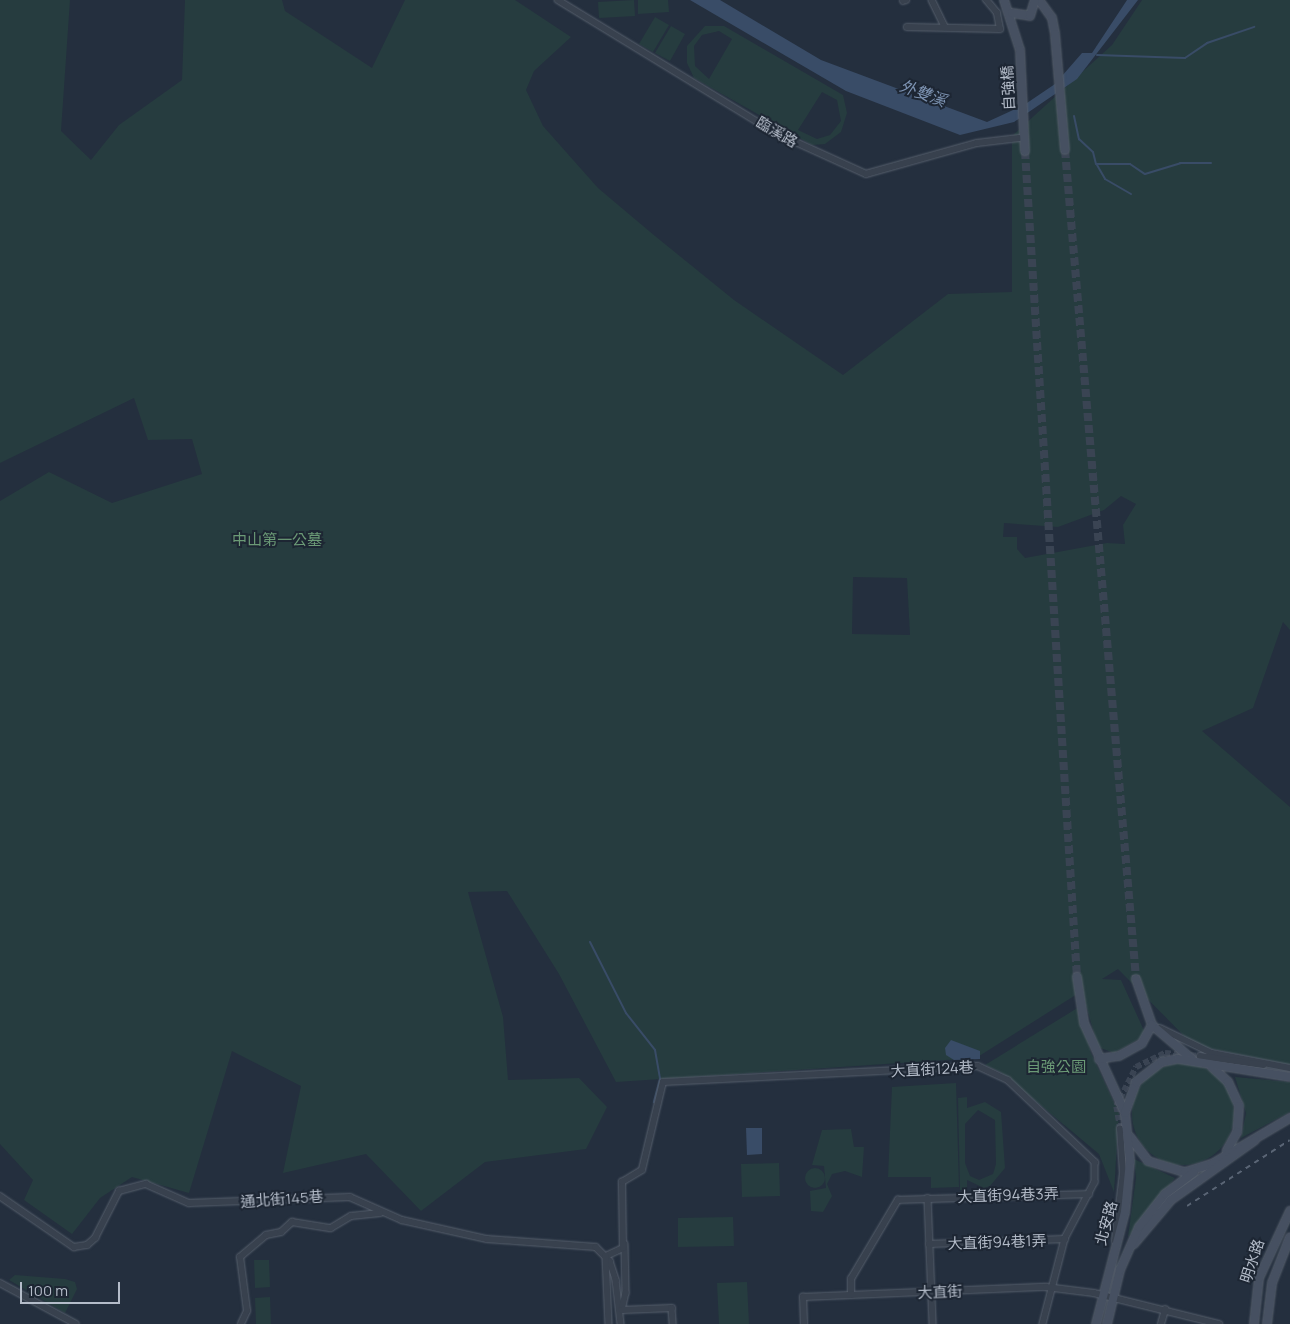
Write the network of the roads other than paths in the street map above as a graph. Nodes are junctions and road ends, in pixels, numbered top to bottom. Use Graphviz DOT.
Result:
graph roads {
  1 [pos="558,0"];
  2 [pos="932,0"];
  3 [pos="986,0"];
  4 [pos="1004,0"];
  5 [pos="1037,0"];
  6 [pos="1012,13"];
  7 [pos="907,27"];
  8 [pos="945,27"];
  9 [pos="1019,138"];
  10 [pos="1065,150"];
  11 [pos="1025,151"];
  12 [pos="1077,977"];
  13 [pos="1136,979"];
  14 [pos="1152,1025"];
  15 [pos="1197,1058"];
  16 [pos="1099,1059"];
  17 [pos="1208,1065"];
  18 [pos="1266,1065"];
  19 [pos="1290,1068"];
  20 [pos="1290,1077"];
  21 [pos="1125,1113"];
  22 [pos="1290,1118"];
  23 [pos="1123,1129"];
  24 [pos="1258,1137"];
  25 [pos="1223,1155"];
  26 [pos="1198,1169"];
  27 [pos="1089,1194"];
  28 [pos="0,1196"];
  29 [pos="928,1198"];
  30 [pos="1290,1211"];
  31 [pos="382,1213"];
  32 [pos="1290,1237"];
  33 [pos="1066,1239"];
  34 [pos="625,1243"];
  35 [pos="930,1244"];
  36 [pos="1128,1250"];
  37 [pos="606,1256"];
  38 [pos="0,1283"];
  39 [pos="1052,1287"];
  40 [pos="932,1292"];
  41 [pos="1102,1294"];
  42 [pos="850,1295"];
  43 [pos="1113,1297"];
  44 [pos="622,1310"];
  45 [pos="1165,1310"];
  46 [pos="1212,1323"];
  47 [pos="76,1324"];
  48 [pos="241,1324"];
  49 [pos="609,1324"];
  50 [pos="621,1324"];
  51 [pos="673,1324"];
  52 [pos="804,1324"];
  53 [pos="933,1324"];
  54 [pos="1043,1324"];
  55 [pos="1096,1324"];
  56 [pos="1107,1324"];
  57 [pos="1161,1324"];
  58 [pos="1219,1324"];
  59 [pos="1254,1324"];
  60 [pos="1267,1324"];
  1 -- 9 [label="street, 臨溪路"];
  2 -- 8 [label="street"];
  3 -- 8 [label="street"];
  4 -- 6 [label="main road, 自強橋"];
  5 -- 6 [label="main road"];
  5 -- 10 [label="main road"];
  6 -- 11 [label="main road, 自強橋"];
  7 -- 8 [label="street"];
  12 -- 16 [label="main road"];
  13 -- 14 [label="main road"];
  14 -- 15 [label="main road"];
  14 -- 16 [label="main road"];
  14 -- 18 [label="street"];
  15 -- 17 [label="main road, 北安路"];
  15 -- 18 [label="street"];
  15 -- 21 [label="main road, 北安路"];
  16 -- 21 [label="main road"];
  17 -- 20 [label="main road, 北安路"];
  17 -- 25 [label="main road, 北安路"];
  18 -- 19 [label="street"];
  21 -- 23 [label="main road, 北安路"];
  22 -- 24 [label="main road, 北安路"];
  23 -- 26 [label="main road, 北安路"];
  23 -- 41 [label="main road, 北安路"];
  24 -- 25 [label="main road, 北安路"];
  24 -- 36 [label="main road"];
  25 -- 26 [label="main road, 北安路"];
  26 -- 36 [label="main road, 北安路"];
  27 -- 29 [label="street, 大直街94巷3弄"];
  27 -- 33 [label="street, 大直街124巷"];
  27 -- 34 [label="street, 大直街124巷"];
  28 -- 31 [label="street, 通北街145巷"];
  29 -- 35 [label="street"];
  29 -- 42 [label="street, 大直街94巷3弄"];
  30 -- 59 [label="main road, 明水路"];
  31 -- 37 [label="street, 通北街145巷"];
  31 -- 48 [label="street"];
  32 -- 60 [label="main road, 明水路"];
  33 -- 35 [label="street, 大直街94巷1弄"];
  33 -- 39 [label="street, 大直街124巷"];
  34 -- 37 [label="street"];
  34 -- 44 [label="street"];
  35 -- 40 [label="street"];
  36 -- 43 [label="main road, 北安路"];
  37 -- 44 [label="street"];
  37 -- 49 [label="street"];
  38 -- 47 [label="street"];
  39 -- 40 [label="street, 大直街"];
  39 -- 41 [label="street, 大直街"];
  39 -- 54 [label="street, 大直街124巷"];
  40 -- 42 [label="street, 大直街"];
  40 -- 53 [label="street"];
  41 -- 43 [label="street, 大直街"];
  41 -- 55 [label="main road, 北安路"];
  42 -- 52 [label="street, 大直街"];
  43 -- 45 [label="street, 大直街"];
  43 -- 56 [label="main road, 北安路"];
  44 -- 50 [label="street"];
  44 -- 51 [label="street"];
  45 -- 46 [label="street, 大直街"];
  45 -- 57 [label="street"];
  46 -- 58 [label="street, 大直街"];
}
